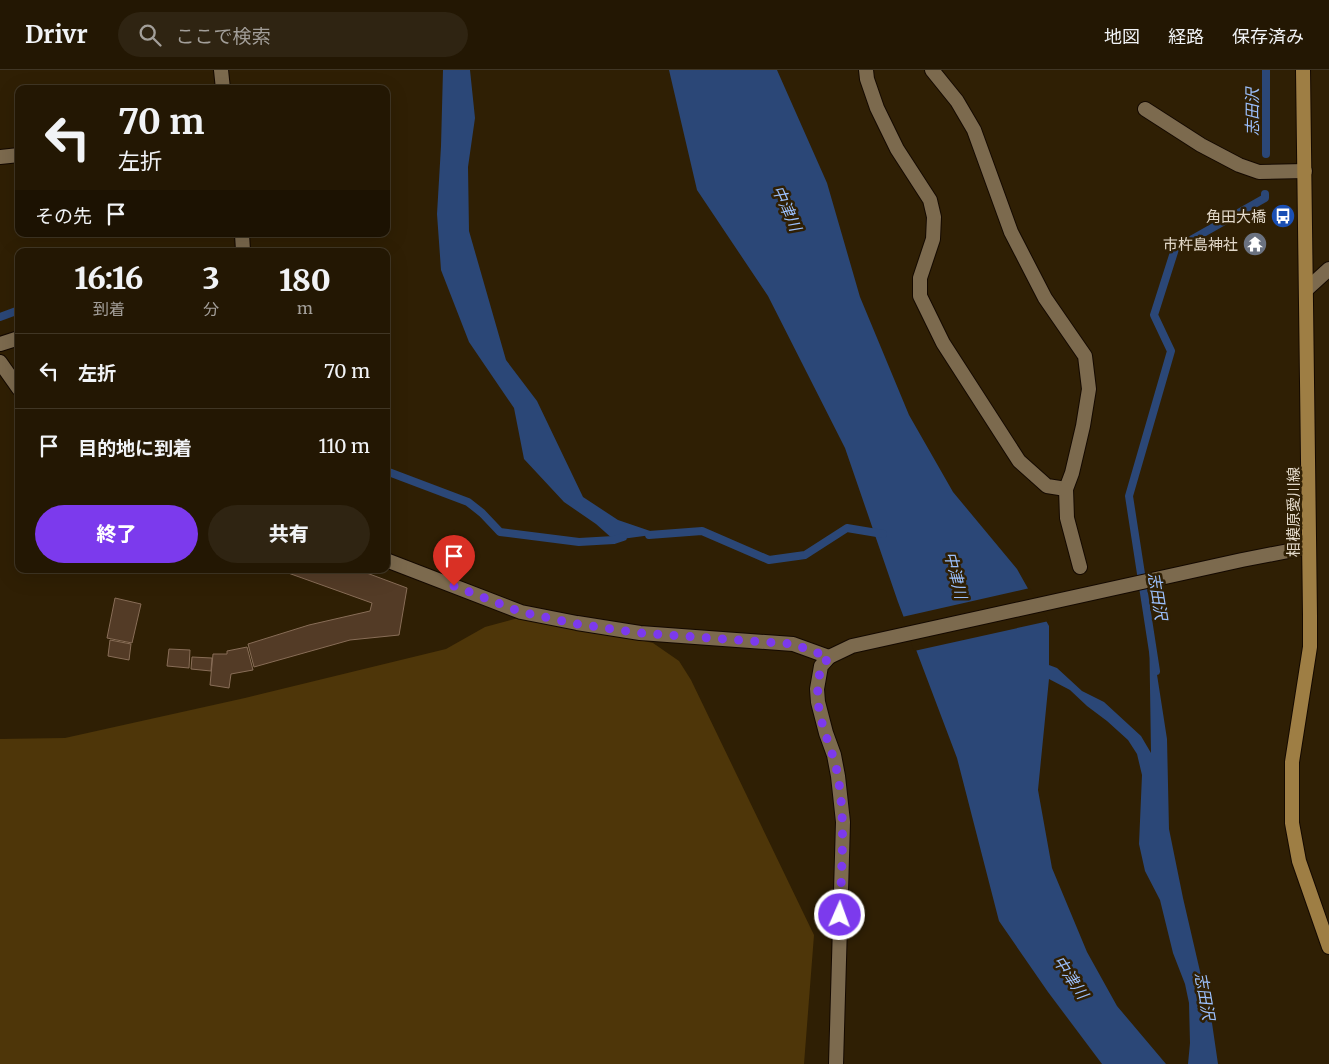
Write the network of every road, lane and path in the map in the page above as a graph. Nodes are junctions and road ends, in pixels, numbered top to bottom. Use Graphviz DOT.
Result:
graph roads {
  1 [pos="221,70"];
  2 [pos="866,70"];
  3 [pos="932,70"];
  4 [pos="1303,70"];
  5 [pos="223,85"];
  6 [pos="1145,109"];
  7 [pos="15,155"];
  8 [pos="0,157"];
  9 [pos="1305,172"];
  10 [pos="1329,269"];
  11 [pos="1307,289"];
  12 [pos="15,339"];
  13 [pos="0,344"];
  14 [pos="0,362"];
  15 [pos="15,383"];
  16 [pos="1066,489"];
  17 [pos="1309,547"];
  18 [pos="390,562"];
  19 [pos="1080,567"];
  20 [pos="829,657"];
  21 [pos="1329,947"];
  22 [pos="836,1064"];
  1 -- 5 [label="street"];
  2 -- 16 [label="street"];
  3 -- 16 [label="street"];
  4 -- 9 [label="main road, 相模原愛川線"];
  6 -- 9 [label="street"];
  7 -- 8 [label="street"];
  9 -- 11 [label="main road, 相模原愛川線"];
  10 -- 11 [label="street"];
  11 -- 17 [label="main road, 相模原愛川線"];
  12 -- 13 [label="street"];
  14 -- 15 [label="street"];
  16 -- 19 [label="street"];
  17 -- 20 [label="street"];
  17 -- 21 [label="main road, 相模原愛川線"];
  18 -- 20 [label="street"];
  20 -- 22 [label="street"];
}
